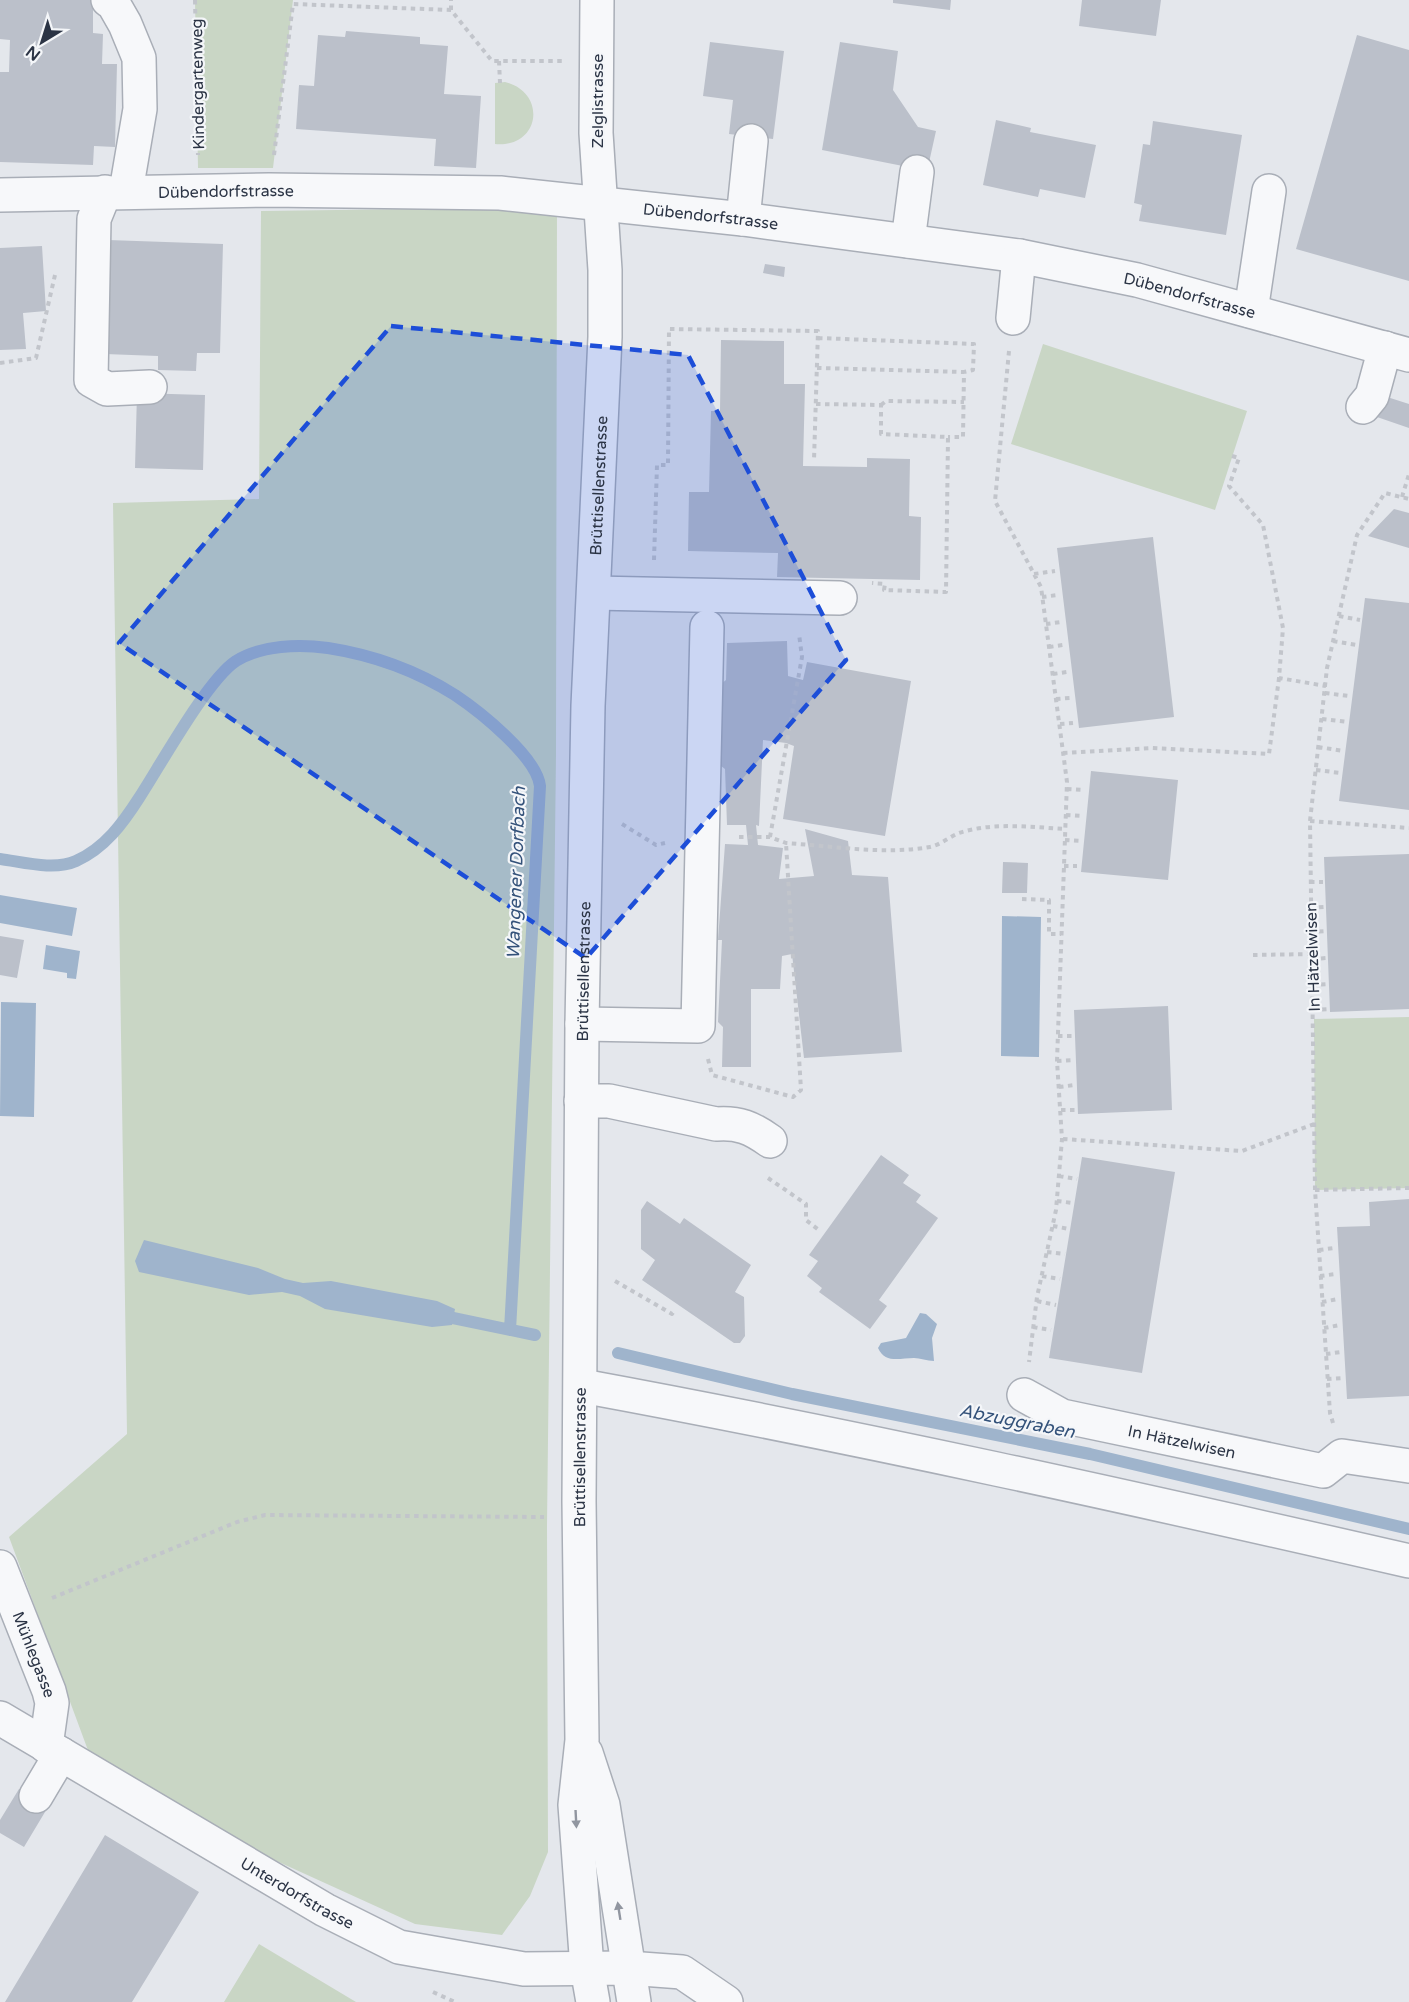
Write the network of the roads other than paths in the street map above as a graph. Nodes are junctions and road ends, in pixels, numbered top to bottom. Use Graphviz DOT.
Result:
graph roads {
  1 [pos="108,0"];
  2 [pos="597,0"];
  3 [pos="751,141"];
  4 [pos="917,172"];
  5 [pos="115,191"];
  6 [pos="1269,191"];
  7 [pos="0,195"];
  8 [pos="600,203"];
  9 [pos="744,219"];
  10 [pos="908,241"];
  11 [pos="1020,256"];
  12 [pos="1251,312"];
  13 [pos="1012,318"];
  14 [pos="1397,352"];
  15 [pos="150,387"];
  16 [pos="1363,407"];
  17 [pos="852,591"];
  18 [pos="594,593"];
  19 [pos="707,627"];
  20 [pos="582,1024"];
  21 [pos="581,1101"];
  22 [pos="770,1141"];
  23 [pos="582,1386"];
  24 [pos="1024,1395"];
  25 [pos="1409,1466"];
  26 [pos="1409,1561"];
  27 [pos="0,1567"];
  28 [pos="0,1718"];
  29 [pos="582,1740"];
  30 [pos="54,1750"];
  31 [pos="36,1796"];
  32 [pos="587,1968"];
  33 [pos="628,1968"];
  34 [pos="593,2002"];
  35 [pos="634,2002"];
  36 [pos="726,2002"];
  1 -- 5 [label="street"];
  2 -- 8 [label="street, Zelglistrasse"];
  3 -- 9 [label="street"];
  4 -- 10 [label="street"];
  5 -- 7 [label="street, Dübendorfstrasse"];
  5 -- 8 [label="street, Dübendorfstrasse"];
  5 -- 15 [label="street"];
  6 -- 12 [label="street"];
  8 -- 9 [label="street, Dübendorfstrasse"];
  8 -- 18 [label="street, Brüttisellenstrasse"];
  9 -- 10 [label="street, Dübendorfstrasse"];
  10 -- 11 [label="street, Dübendorfstrasse"];
  11 -- 12 [label="street, Dübendorfstrasse"];
  11 -- 13 [label="street"];
  12 -- 14 [label="street, Dübendorfstrasse"];
  14 -- 16 [label="street"];
  17 -- 18 [label="street"];
  18 -- 20 [label="street, Brüttisellenstrasse"];
  19 -- 20 [label="street"];
  20 -- 21 [label="street, Brüttisellenstrasse"];
  21 -- 22 [label="street"];
  21 -- 23 [label="street, Brüttisellenstrasse"];
  23 -- 26 [label="street"];
  23 -- 29 [label="street, Brüttisellenstrasse"];
  24 -- 25 [label="street, In Hätzelwisen"];
  27 -- 30 [label="street, Mühlegasse"];
  28 -- 30 [label="street, Unterdorfstrasse"];
  29 -- 32 [label="street, Brüttisellenstrasse, one-way"];
  33 -- 29 [label="street, Brüttisellenstrasse, one-way"];
  30 -- 31 [label="street"];
  30 -- 32 [label="street, Unterdorfstrasse"];
  32 -- 33 [label="street, Unterdorfstrasse"];
  32 -- 34 [label="street, Brüttisellenstrasse"];
  33 -- 35 [label="street, Brüttisellenstrasse"];
  33 -- 36 [label="street, Unterdorfstrasse"];
}
